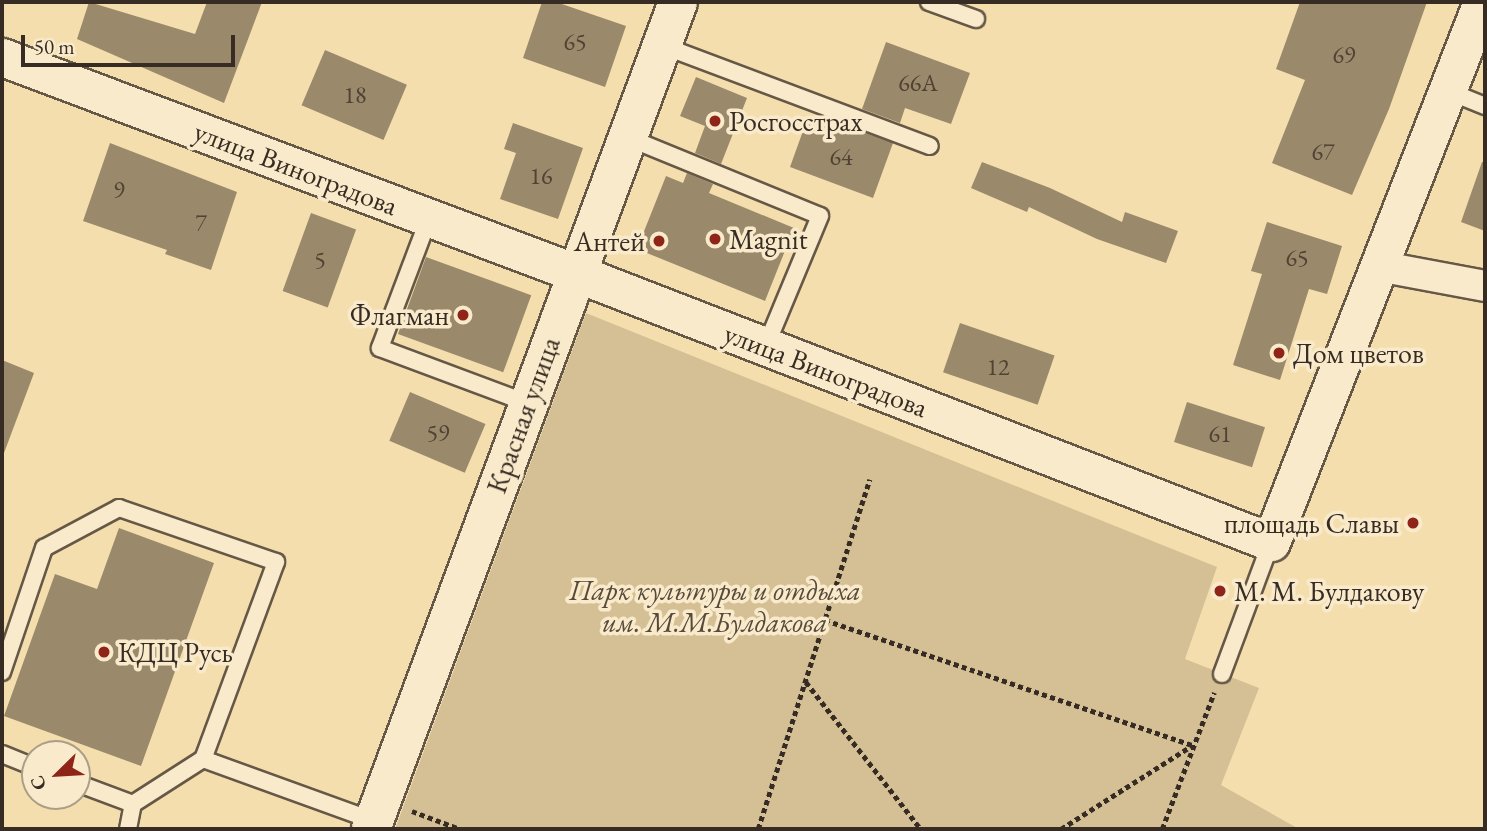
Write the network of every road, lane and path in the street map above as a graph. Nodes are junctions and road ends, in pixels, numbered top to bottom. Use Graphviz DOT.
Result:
graph roads {
  1 [pos="678,2"];
  2 [pos="929,2"];
  3 [pos="1482,2"];
  4 [pos="976,19"];
  5 [pos="661,45"];
  6 [pos="2,57"];
  7 [pos="1448,92"];
  8 [pos="1485,106"];
  9 [pos="629,138"];
  10 [pos="930,146"];
  11 [pos="429,218"];
  12 [pos="1378,266"];
  13 [pos="576,273"];
  14 [pos="1485,286"];
  15 [pos="766,346"];
  16 [pos="527,403"];
  17 [pos="870,479"];
  18 [pos="1271,542"];
  19 [pos="825,620"];
  20 [pos="2,672"];
  21 [pos="1222,674"];
  22 [pos="806,682"];
  23 [pos="1194,745"];
  24 [pos="2,754"];
  25 [pos="203,759"];
  26 [pos="21,761"];
  27 [pos="91,788"];
  28 [pos="133,804"];
  29 [pos="376,816"];
  30 [pos="128,829"];
  31 [pos="460,829"];
  32 [pos="758,829"];
  33 [pos="921,829"];
  34 [pos="1061,829"];
  35 [pos="1161,829"];
  1 -- 5 [label="main road, Красная улица"];
  2 -- 4 [label="lane"];
  3 -- 7 [label="street"];
  5 -- 9 [label="main road, Красная улица"];
  5 -- 10 [label="lane"];
  6 -- 11 [label="street, улица Виноградова"];
  7 -- 8 [label="lane"];
  7 -- 12 [label="street"];
  9 -- 13 [label="main road, Красная улица"];
  9 -- 15 [label="lane"];
  11 -- 13 [label="street, улица Виноградова"];
  11 -- 16 [label="lane"];
  12 -- 14 [label="street"];
  12 -- 18 [label="street"];
  13 -- 15 [label="street, улица Виноградова"];
  13 -- 16 [label="main road, Красная улица"];
  15 -- 18 [label="street, улица Виноградова"];
  16 -- 29 [label="main road, Красная улица"];
  17 -- 19 [label="path"];
  18 -- 21 [label="lane"];
  19 -- 22 [label="path"];
  19 -- 23 [label="path"];
  20 -- 25 [label="lane"];
  21 -- 23 [label="path"];
  22 -- 32 [label="path"];
  22 -- 33 [label="path"];
  23 -- 34 [label="path"];
  23 -- 35 [label="path"];
  24 -- 26 [label="lane"];
  25 -- 28 [label="lane"];
  25 -- 29 [label="lane"];
  27 -- 28 [label="lane"];
  28 -- 30 [label="lane"];
  29 -- 31 [label="path"];
}
